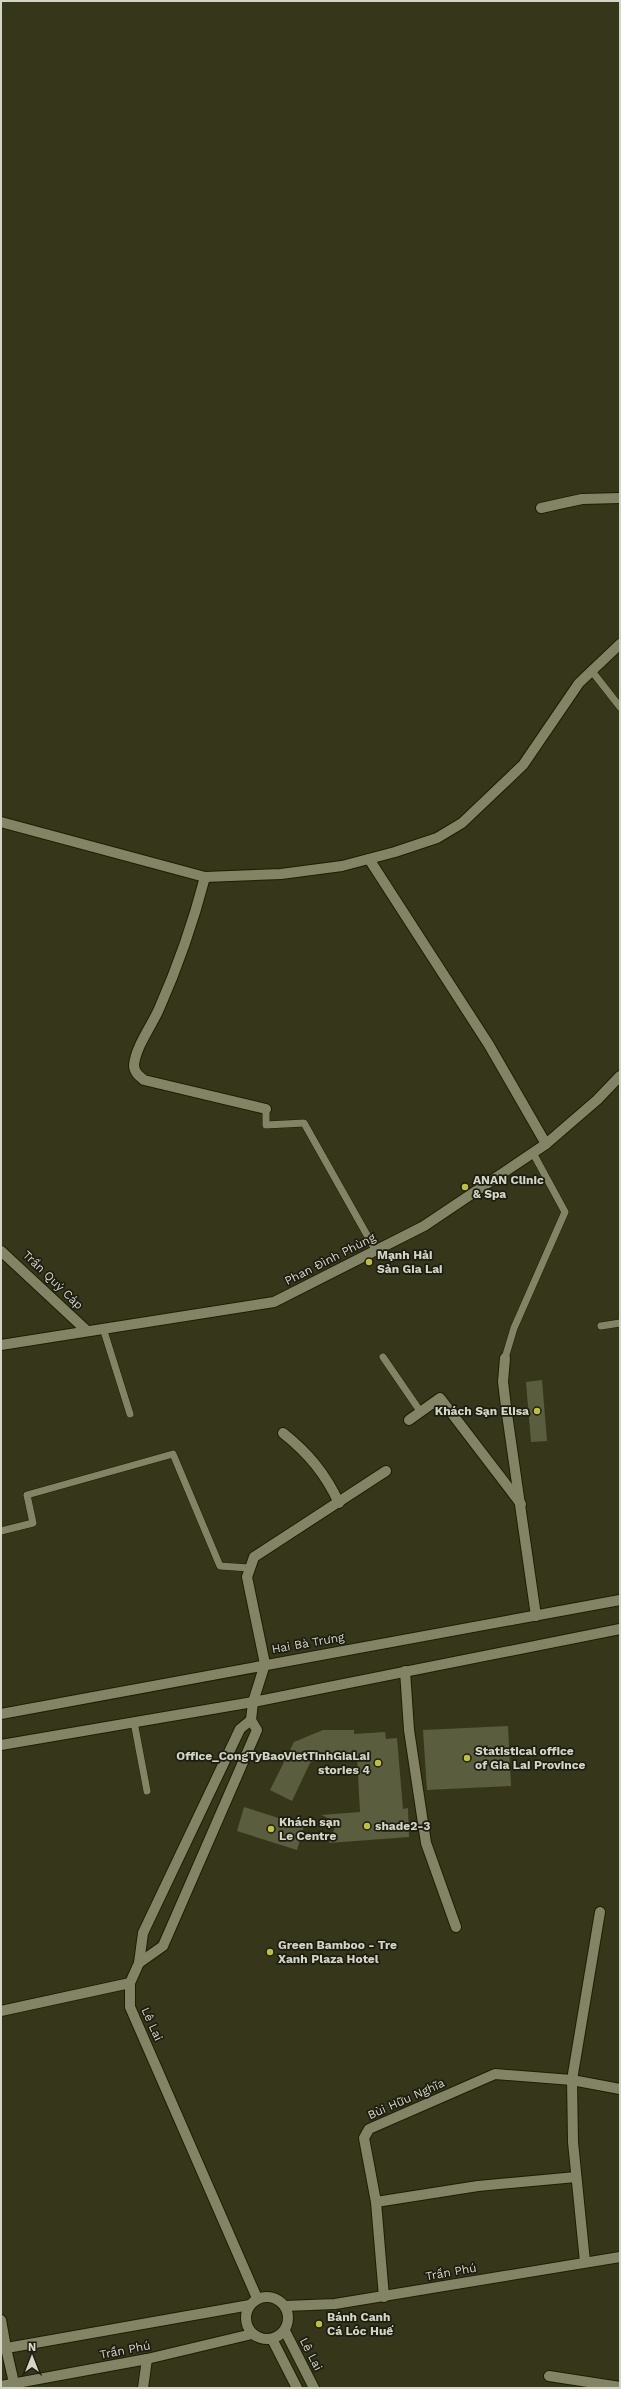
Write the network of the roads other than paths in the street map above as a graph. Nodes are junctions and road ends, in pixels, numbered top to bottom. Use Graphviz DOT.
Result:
graph roads {
  1 [pos="620,498"];
  2 [pos="540,508"];
  3 [pos="620,644"];
  4 [pos="591,670"];
  5 [pos="620,706"];
  6 [pos="1,822"];
  7 [pos="368,858"];
  8 [pos="205,877"];
  9 [pos="620,1076"];
  10 [pos="266,1109"];
  11 [pos="546,1144"];
  12 [pos="533,1153"];
  13 [pos="1,1251"];
  14 [pos="376,1251"];
  15 [pos="620,1323"];
  16 [pos="601,1326"];
  17 [pos="104,1328"];
  18 [pos="86,1330"];
  19 [pos="1,1344"];
  20 [pos="383,1356"];
  21 [pos="505,1358"];
  22 [pos="420,1411"];
  23 [pos="130,1414"];
  24 [pos="408,1420"];
  25 [pos="283,1433"];
  26 [pos="386,1471"];
  27 [pos="339,1503"];
  28 [pos="522,1504"];
  29 [pos="1,1531"];
  30 [pos="248,1568"];
  31 [pos="620,1600"];
  32 [pos="536,1616"];
  33 [pos="620,1629"];
  34 [pos="265,1664"];
  35 [pos="405,1671"];
  36 [pos="253,1702"];
  37 [pos="1,1714"];
  38 [pos="252,1720"];
  39 [pos="134,1722"];
  40 [pos="1,1745"];
  41 [pos="147,1791"];
  42 [pos="600,1912"];
  43 [pos="456,1927"];
  44 [pos="139,1963"];
  45 [pos="130,1983"];
  46 [pos="1,2011"];
  47 [pos="572,2080"];
  48 [pos="620,2089"];
  49 [pos="576,2177"];
  50 [pos="376,2202"];
  51 [pos="620,2257"];
  52 [pos="585,2262"];
  53 [pos="384,2296"];
  54 [pos="254,2302"];
  55 [pos="285,2306"];
  56 [pos="1,2320"];
  57 [pos="285,2331"];
  58 [pos="252,2334"];
  59 [pos="272,2339"];
  60 [pos="4,2349"];
  61 [pos="147,2360"];
  62 [pos="550,2376"];
  63 [pos="14,2383"];
  64 [pos="1,2386"];
  65 [pos="620,2387"];
  66 [pos="143,2388"];
  67 [pos="297,2388"];
  68 [pos="314,2388"];
  1 -- 2 [label="street"];
  3 -- 4 [label="street"];
  4 -- 5 [label="lane"];
  4 -- 7 [label="street"];
  6 -- 8 [label="street"];
  7 -- 8 [label="street"];
  7 -- 11 [label="street"];
  8 -- 10 [label="street"];
  9 -- 11 [label="street, Phan Đình Phùng"];
  10 -- 14 [label="lane"];
  11 -- 12 [label="street, Phan Đình Phùng"];
  12 -- 14 [label="street, Phan Đình Phùng"];
  12 -- 21 [label="lane"];
  13 -- 18 [label="street, Trần Quý Cáp"];
  14 -- 17 [label="street, Phan Đình Phùng"];
  15 -- 16 [label="lane"];
  17 -- 18 [label="street, Phan Đình Phùng"];
  17 -- 23 [label="lane"];
  18 -- 19 [label="street, Phan Đình Phùng"];
  20 -- 22 [label="lane"];
  21 -- 28 [label="street"];
  22 -- 24 [label="street"];
  22 -- 28 [label="street"];
  25 -- 27 [label="street"];
  26 -- 27 [label="street"];
  27 -- 30 [label="street"];
  28 -- 32 [label="street"];
  29 -- 30 [label="lane"];
  30 -- 34 [label="street"];
  31 -- 32 [label="street, Hai Bà Trưng"];
  32 -- 34 [label="street, Hai Bà Trưng"];
  33 -- 35 [label="street"];
  34 -- 36 [label="street"];
  34 -- 37 [label="street, Hai Bà Trưng"];
  35 -- 36 [label="street"];
  35 -- 43 [label="street"];
  36 -- 38 [label="street"];
  36 -- 39 [label="street"];
  38 -- 44 [label="street, Lê Lai"];
  38 -- 44 [label="street"];
  39 -- 40 [label="street"];
  39 -- 41 [label="lane"];
  42 -- 47 [label="street"];
  44 -- 45 [label="street, Lê Lai"];
  45 -- 46 [label="street"];
  45 -- 54 [label="street, Lê Lai"];
  47 -- 48 [label="street, Bùi Hữu Nghĩa"];
  47 -- 49 [label="street"];
  47 -- 50 [label="street, Bùi Hữu Nghĩa"];
  49 -- 50 [label="street"];
  49 -- 52 [label="street"];
  50 -- 53 [label="street, Bùi Hữu Nghĩa"];
  51 -- 52 [label="street, Trần Phú"];
  52 -- 53 [label="street, Trần Phú"];
  53 -- 55 [label="street, Trần Phú"];
  54 -- 55 [label="street"];
  54 -- 58 [label="street"];
  54 -- 60 [label="street, Trần Phú"];
  55 -- 57 [label="street"];
  56 -- 60 [label="street"];
  57 -- 59 [label="street"];
  57 -- 68 [label="street, Lê Lai"];
  58 -- 59 [label="street"];
  58 -- 61 [label="street, Trần Phú"];
  59 -- 67 [label="street"];
  60 -- 63 [label="street"];
  61 -- 63 [label="street, Trần Phú"];
  61 -- 66 [label="street"];
  62 -- 65 [label="street"];
  63 -- 64 [label="street, Trần Phú"];
}
